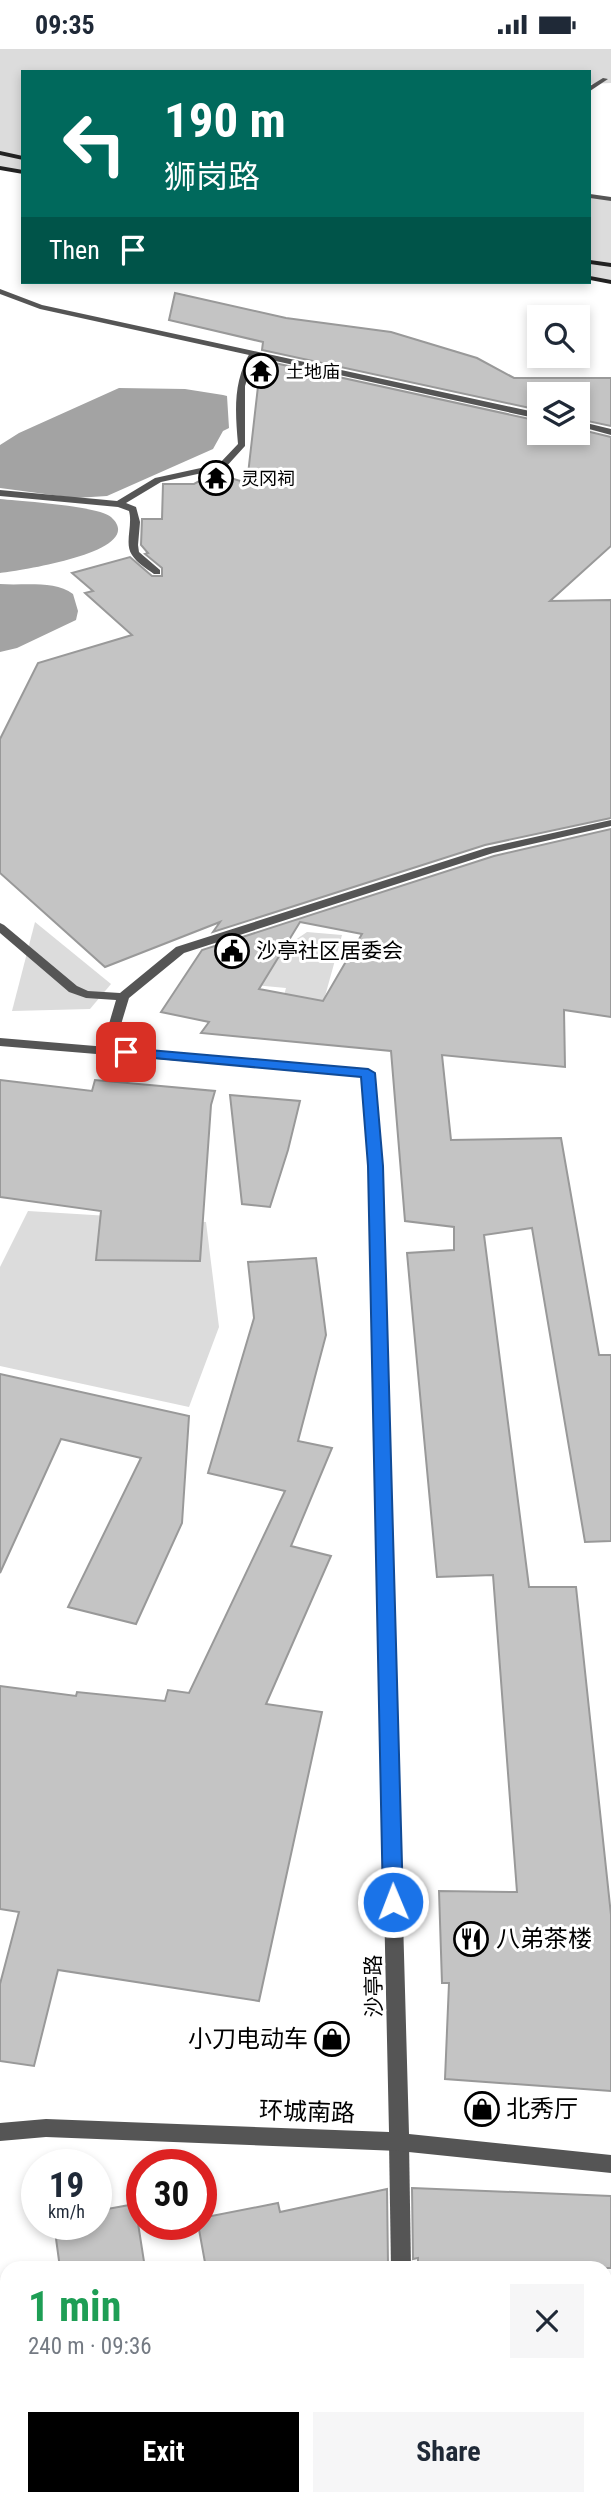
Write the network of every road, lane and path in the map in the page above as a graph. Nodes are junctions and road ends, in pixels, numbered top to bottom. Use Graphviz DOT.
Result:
graph roads {
  1 [pos="605,79"];
  2 [pos="591,88"];
  3 [pos="0,153"];
  4 [pos="21,158"];
  5 [pos="0,168"];
  6 [pos="21,172"];
  7 [pos="591,196"];
  8 [pos="611,199"];
  9 [pos="591,262"];
  10 [pos="611,265"];
  11 [pos="591,278"];
  12 [pos="611,282"];
  13 [pos="0,291"];
  14 [pos="254,353"];
  15 [pos="527,413"];
  16 [pos="590,427"];
  17 [pos="611,432"];
  18 [pos="0,493"];
  19 [pos="119,504"];
  20 [pos="157,572"];
  21 [pos="611,823"];
  22 [pos="0,927"];
  23 [pos="123,997"];
  24 [pos="0,1042"];
  25 [pos="107,1051"];
  26 [pos="0,2132"];
  27 [pos="399,2142"];
  28 [pos="611,2164"];
  29 [pos="401,2261"];
  1 -- 2 [label="street"];
  3 -- 4 [label="main road"];
  5 -- 6 [label="main road"];
  7 -- 8 [label="street"];
  9 -- 10 [label="main road"];
  11 -- 12 [label="main road"];
  13 -- 14 [label="street"];
  14 -- 15 [label="street"];
  14 -- 19 [label="street"];
  16 -- 17 [label="street"];
  18 -- 19 [label="street"];
  19 -- 20 [label="street"];
  21 -- 23 [label="street"];
  22 -- 23 [label="street"];
  23 -- 25 [label="street"];
  24 -- 25 [label="street"];
  25 -- 27 [label="street, 沙亭路"];
  26 -- 27 [label="street, 环城南路"];
  27 -- 28 [label="street, 环城南路"];
  27 -- 29 [label="street, 沙亭路"];
}
